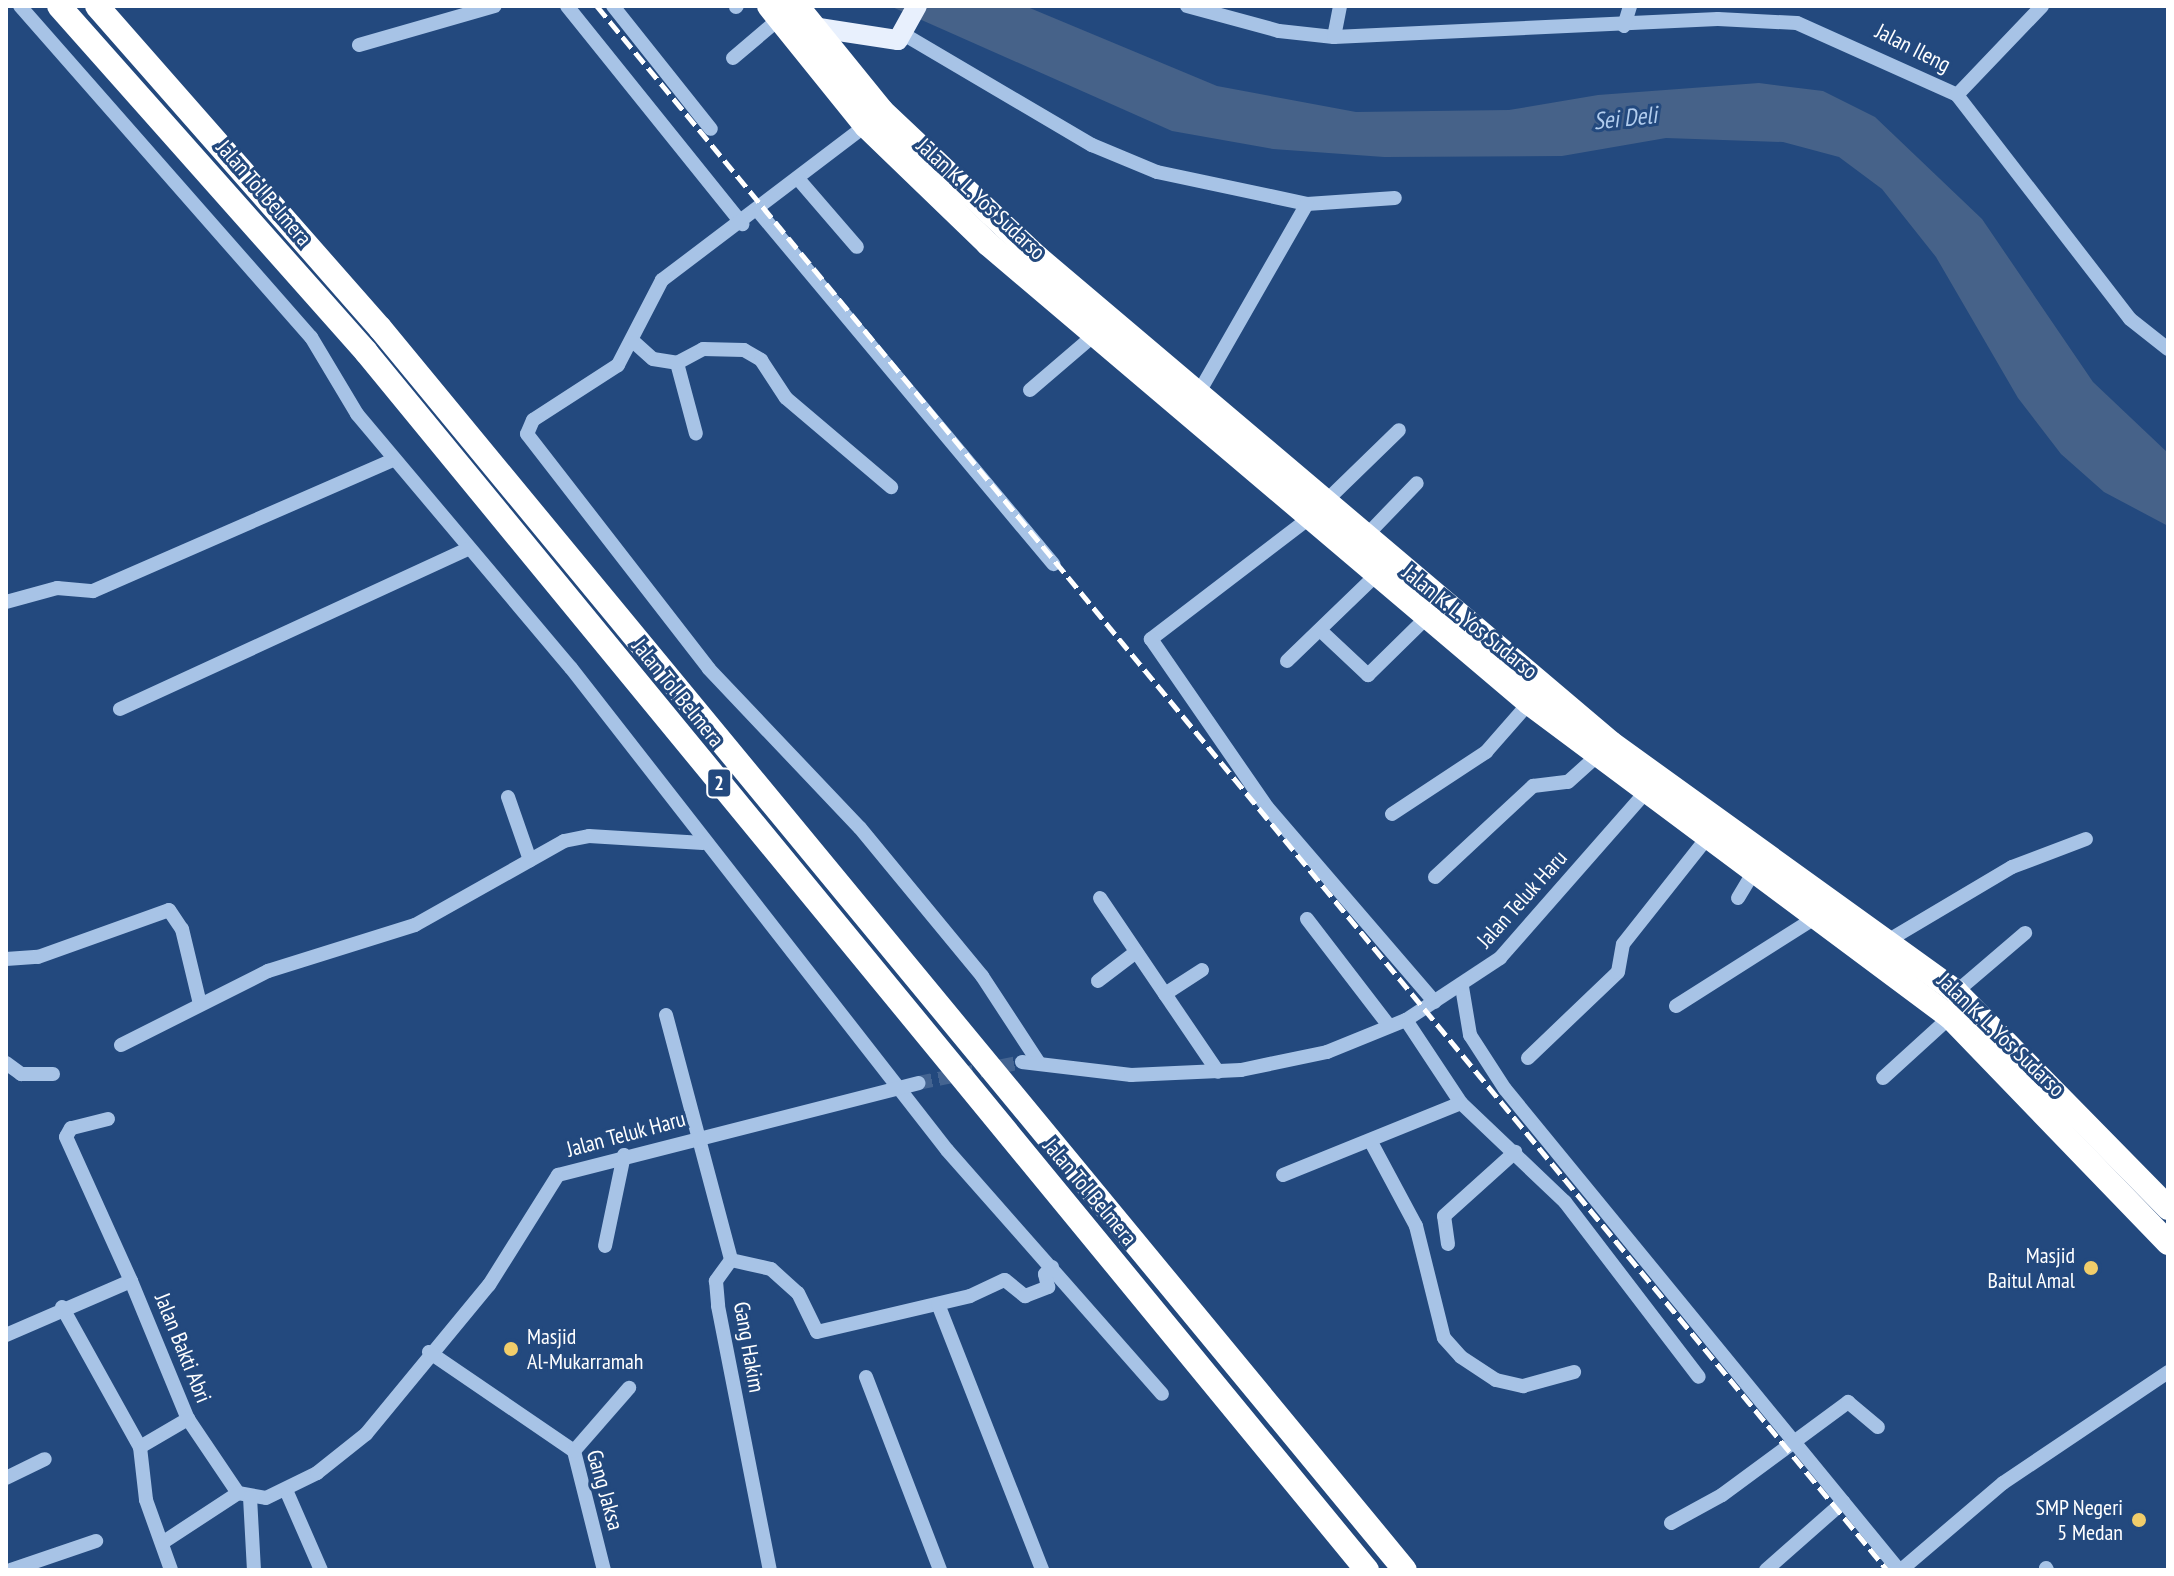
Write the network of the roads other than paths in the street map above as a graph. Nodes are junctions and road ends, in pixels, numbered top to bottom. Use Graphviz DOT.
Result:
graph roads {
  1 [pos="20,6"];
  2 [pos="59,6"];
  3 [pos="97,6"];
  4 [pos="495,6"];
  5 [pos="567,6"];
  6 [pos="613,6"];
  7 [pos="1187,6"];
  8 [pos="1340,6"];
  9 [pos="1630,6"];
  10 [pos="2036,9"];
  11 [pos="790,18"];
  12 [pos="911,19"];
  13 [pos="1624,26"];
  14 [pos="1334,37"];
  15 [pos="359,45"];
  16 [pos="733,58"];
  17 [pos="1957,95"];
  18 [pos="874,118"];
  19 [pos="711,129"];
  20 [pos="800,181"];
  21 [pos="1395,198"];
  22 [pos="1307,204"];
  23 [pos="759,212"];
  24 [pos="742,224"];
  25 [pos="857,247"];
  26 [pos="1093,336"];
  27 [pos="635,343"];
  28 [pos="2168,349"];
  29 [pos="677,363"];
  30 [pos="1030,390"];
  31 [pos="1198,394"];
  32 [pos="1399,430"];
  33 [pos="696,434"];
  34 [pos="393,460"];
  35 [pos="1417,483"];
  36 [pos="891,487"];
  37 [pos="1317,511"];
  38 [pos="1364,538"];
  39 [pos="468,549"];
  40 [pos="1053,564"];
  41 [pos="1374,577"];
  42 [pos="6,602"];
  43 [pos="1425,619"];
  44 [pos="1320,630"];
  45 [pos="1287,661"];
  46 [pos="1529,703"];
  47 [pos="120,709"];
  48 [pos="1597,756"];
  49 [pos="1652,785"];
  50 [pos="508,797"];
  51 [pos="1392,814"];
  52 [pos="1707,838"];
  53 [pos="2086,839"];
  54 [pos="703,843"];
  55 [pos="530,860"];
  56 [pos="1754,871"];
  57 [pos="1435,877"];
  58 [pos="1100,898"];
  59 [pos="1738,898"];
  60 [pos="1816,917"];
  61 [pos="1307,919"];
  62 [pos="2025,933"];
  63 [pos="1889,940"];
  64 [pos="1136,952"];
  65 [pos="6,959"];
  66 [pos="1202,970"];
  67 [pos="1098,981"];
  68 [pos="1462,987"];
  69 [pos="1956,992"];
  70 [pos="1165,994"];
  71 [pos="199,1000"];
  72 [pos="1435,1002"];
  73 [pos="1676,1006"];
  74 [pos="666,1015"];
  75 [pos="1950,1017"];
  76 [pos="1406,1020"];
  77 [pos="1389,1026"];
  78 [pos="121,1045"];
  79 [pos="6,1050"];
  80 [pos="1528,1058"];
  81 [pos="1022,1062"];
  82 [pos="6,1063"];
  83 [pos="1039,1063"];
  84 [pos="1218,1072"];
  85 [pos="53,1074"];
  86 [pos="1883,1078"];
  87 [pos="918,1083"];
  88 [pos="898,1088"];
  89 [pos="1461,1103"];
  90 [pos="108,1119"];
  91 [pos="693,1139"];
  92 [pos="1371,1142"];
  93 [pos="1515,1152"];
  94 [pos="624,1155"];
  95 [pos="1283,1175"];
  96 [pos="2168,1208"];
  97 [pos="2168,1243"];
  98 [pos="1448,1244"];
  99 [pos="605,1246"];
  100 [pos="731,1260"];
  101 [pos="1052,1267"];
  102 [pos="131,1281"];
  103 [pos="938,1304"];
  104 [pos="62,1307"];
  105 [pos="6,1335"];
  106 [pos="429,1352"];
  107 [pos="1574,1372"];
  108 [pos="2168,1372"];
  109 [pos="866,1377"];
  110 [pos="1699,1377"];
  111 [pos="629,1388"];
  112 [pos="1162,1394"];
  113 [pos="188,1419"];
  114 [pos="1878,1427"];
  115 [pos="1794,1445"];
  116 [pos="140,1447"];
  117 [pos="574,1451"];
  118 [pos="45,1459"];
  119 [pos="6,1478"];
  120 [pos="286,1490"];
  121 [pos="244,1495"];
  122 [pos="1843,1502"];
  123 [pos="1671,1523"];
  124 [pos="96,1541"];
  125 [pos="162,1543"];
  126 [pos="11,1570"];
  127 [pos="171,1570"];
  128 [pos="254,1570"];
  129 [pos="321,1570"];
  130 [pos="604,1570"];
  131 [pos="770,1570"];
  132 [pos="940,1570"];
  133 [pos="1042,1570"];
  134 [pos="1367,1570"];
  135 [pos="1405,1570"];
  136 [pos="1766,1570"];
  137 [pos="1900,1570"];
  1 -- 34 [label="street"];
  2 -- 134 [label="highway, Jalan Tol Belmera / 2"];
  3 -- 135 [label="highway, Jalan Tol Belmera / 2"];
  4 -- 15 [label="street"];
  5 -- 24 [label="street"];
  6 -- 19 [label="street"];
  7 -- 14 [label="street, Jalan Ileng"];
  8 -- 14 [label="street"];
  9 -- 13 [label="street"];
  10 -- 17 [label="street"];
  11 -- 12 [label="main road"];
  11 -- 16 [label="street"];
  11 -- 18 [label="highway, Jalan K. L. Yos Sudarso"];
  12 -- 22 [label="street"];
  13 -- 14 [label="street, Jalan Ileng"];
  13 -- 17 [label="street, Jalan Ileng"];
  17 -- 28 [label="street, Jalan Ileng"];
  18 -- 20 [label="street"];
  18 -- 26 [label="highway, Jalan K. L. Yos Sudarso"];
  18 -- 31 [label="highway, Jalan K. L. Yos Sudarso"];
  20 -- 23 [label="street"];
  20 -- 25 [label="street"];
  21 -- 22 [label="street"];
  22 -- 31 [label="street"];
  23 -- 24 [label="street"];
  23 -- 40 [label="street"];
  24 -- 27 [label="street"];
  26 -- 30 [label="street"];
  26 -- 37 [label="highway, Jalan K. L. Yos Sudarso"];
  27 -- 29 [label="street"];
  27 -- 83 [label="street"];
  29 -- 33 [label="street"];
  29 -- 36 [label="street"];
  31 -- 37 [label="highway, Jalan K. L. Yos Sudarso"];
  32 -- 37 [label="street"];
  34 -- 39 [label="street"];
  34 -- 42 [label="street"];
  35 -- 38 [label="street"];
  37 -- 38 [label="highway, Jalan K. L. Yos Sudarso"];
  37 -- 41 [label="highway, Jalan K. L. Yos Sudarso"];
  37 -- 72 [label="street"];
  38 -- 49 [label="highway, Jalan K. L. Yos Sudarso"];
  39 -- 47 [label="street"];
  39 -- 54 [label="street"];
  41 -- 43 [label="highway, Jalan K. L. Yos Sudarso"];
  41 -- 44 [label="street"];
  43 -- 44 [label="street"];
  43 -- 46 [label="highway, Jalan K. L. Yos Sudarso"];
  44 -- 45 [label="street"];
  46 -- 48 [label="highway, Jalan K. L. Yos Sudarso"];
  46 -- 51 [label="street"];
  48 -- 49 [label="highway, Jalan K. L. Yos Sudarso"];
  48 -- 57 [label="street"];
  49 -- 52 [label="highway, Jalan K. L. Yos Sudarso"];
  49 -- 63 [label="highway, Jalan K. L. Yos Sudarso"];
  49 -- 68 [label="street, Jalan Teluk Haru"];
  50 -- 55 [label="street"];
  52 -- 56 [label="highway, Jalan K. L. Yos Sudarso"];
  52 -- 80 [label="street"];
  53 -- 63 [label="street"];
  54 -- 55 [label="street"];
  54 -- 88 [label="street"];
  55 -- 71 [label="street"];
  56 -- 59 [label="street"];
  56 -- 60 [label="highway, Jalan K. L. Yos Sudarso"];
  58 -- 64 [label="street"];
  60 -- 73 [label="street"];
  60 -- 75 [label="highway, Jalan K. L. Yos Sudarso"];
  61 -- 77 [label="street"];
  62 -- 69 [label="street"];
  63 -- 69 [label="highway, Jalan K. L. Yos Sudarso"];
  64 -- 67 [label="street"];
  64 -- 70 [label="street"];
  65 -- 71 [label="street"];
  66 -- 70 [label="street"];
  68 -- 72 [label="street, Jalan Teluk Haru"];
  68 -- 115 [label="street"];
  69 -- 96 [label="highway, Jalan K. L. Yos Sudarso"];
  70 -- 84 [label="street"];
  71 -- 78 [label="street"];
  72 -- 76 [label="street, Jalan Teluk Haru"];
  74 -- 91 [label="street"];
  75 -- 86 [label="street"];
  75 -- 97 [label="highway, Jalan K. L. Yos Sudarso"];
  76 -- 77 [label="street, Jalan Teluk Haru"];
  76 -- 89 [label="street"];
  77 -- 84 [label="street, Jalan Teluk Haru"];
  79 -- 82 [label="street"];
  81 -- 83 [label="street, Jalan Teluk Haru"];
  82 -- 85 [label="street"];
  83 -- 84 [label="street, Jalan Teluk Haru"];
  87 -- 88 [label="street, Jalan Teluk Haru"];
  88 -- 91 [label="street, Jalan Teluk Haru"];
  88 -- 101 [label="street"];
  89 -- 92 [label="street"];
  89 -- 93 [label="street"];
  90 -- 102 [label="street"];
  91 -- 94 [label="street, Jalan Teluk Haru"];
  91 -- 100 [label="street"];
  92 -- 95 [label="street"];
  92 -- 107 [label="street"];
  93 -- 98 [label="street"];
  93 -- 110 [label="street"];
  94 -- 99 [label="street"];
  94 -- 106 [label="street, Jalan Teluk Haru"];
  100 -- 103 [label="street"];
  100 -- 131 [label="street, Gang Hakim"];
  101 -- 103 [label="street"];
  101 -- 112 [label="street"];
  102 -- 104 [label="street, Jalan Bakti Abri"];
  102 -- 113 [label="street, Jalan Bakti Abri"];
  103 -- 133 [label="street"];
  104 -- 105 [label="street, Jalan Bakti Abri"];
  104 -- 116 [label="street"];
  106 -- 117 [label="street, Gang Jaksa"];
  106 -- 120 [label="street, Jalan Teluk Haru"];
  108 -- 137 [label="street"];
  109 -- 132 [label="street"];
  111 -- 117 [label="street"];
  113 -- 116 [label="street"];
  113 -- 121 [label="street, Jalan Bakti Abri"];
  114 -- 115 [label="street"];
  115 -- 122 [label="street"];
  115 -- 123 [label="street"];
  116 -- 125 [label="street"];
  117 -- 130 [label="street, Gang Jaksa"];
  118 -- 119 [label="street"];
  120 -- 121 [label="street, Jalan Teluk Haru"];
  120 -- 129 [label="street"];
  121 -- 125 [label="street"];
  121 -- 128 [label="street"];
  122 -- 136 [label="street"];
  122 -- 137 [label="street"];
  124 -- 126 [label="street"];
  125 -- 127 [label="street"];
}
